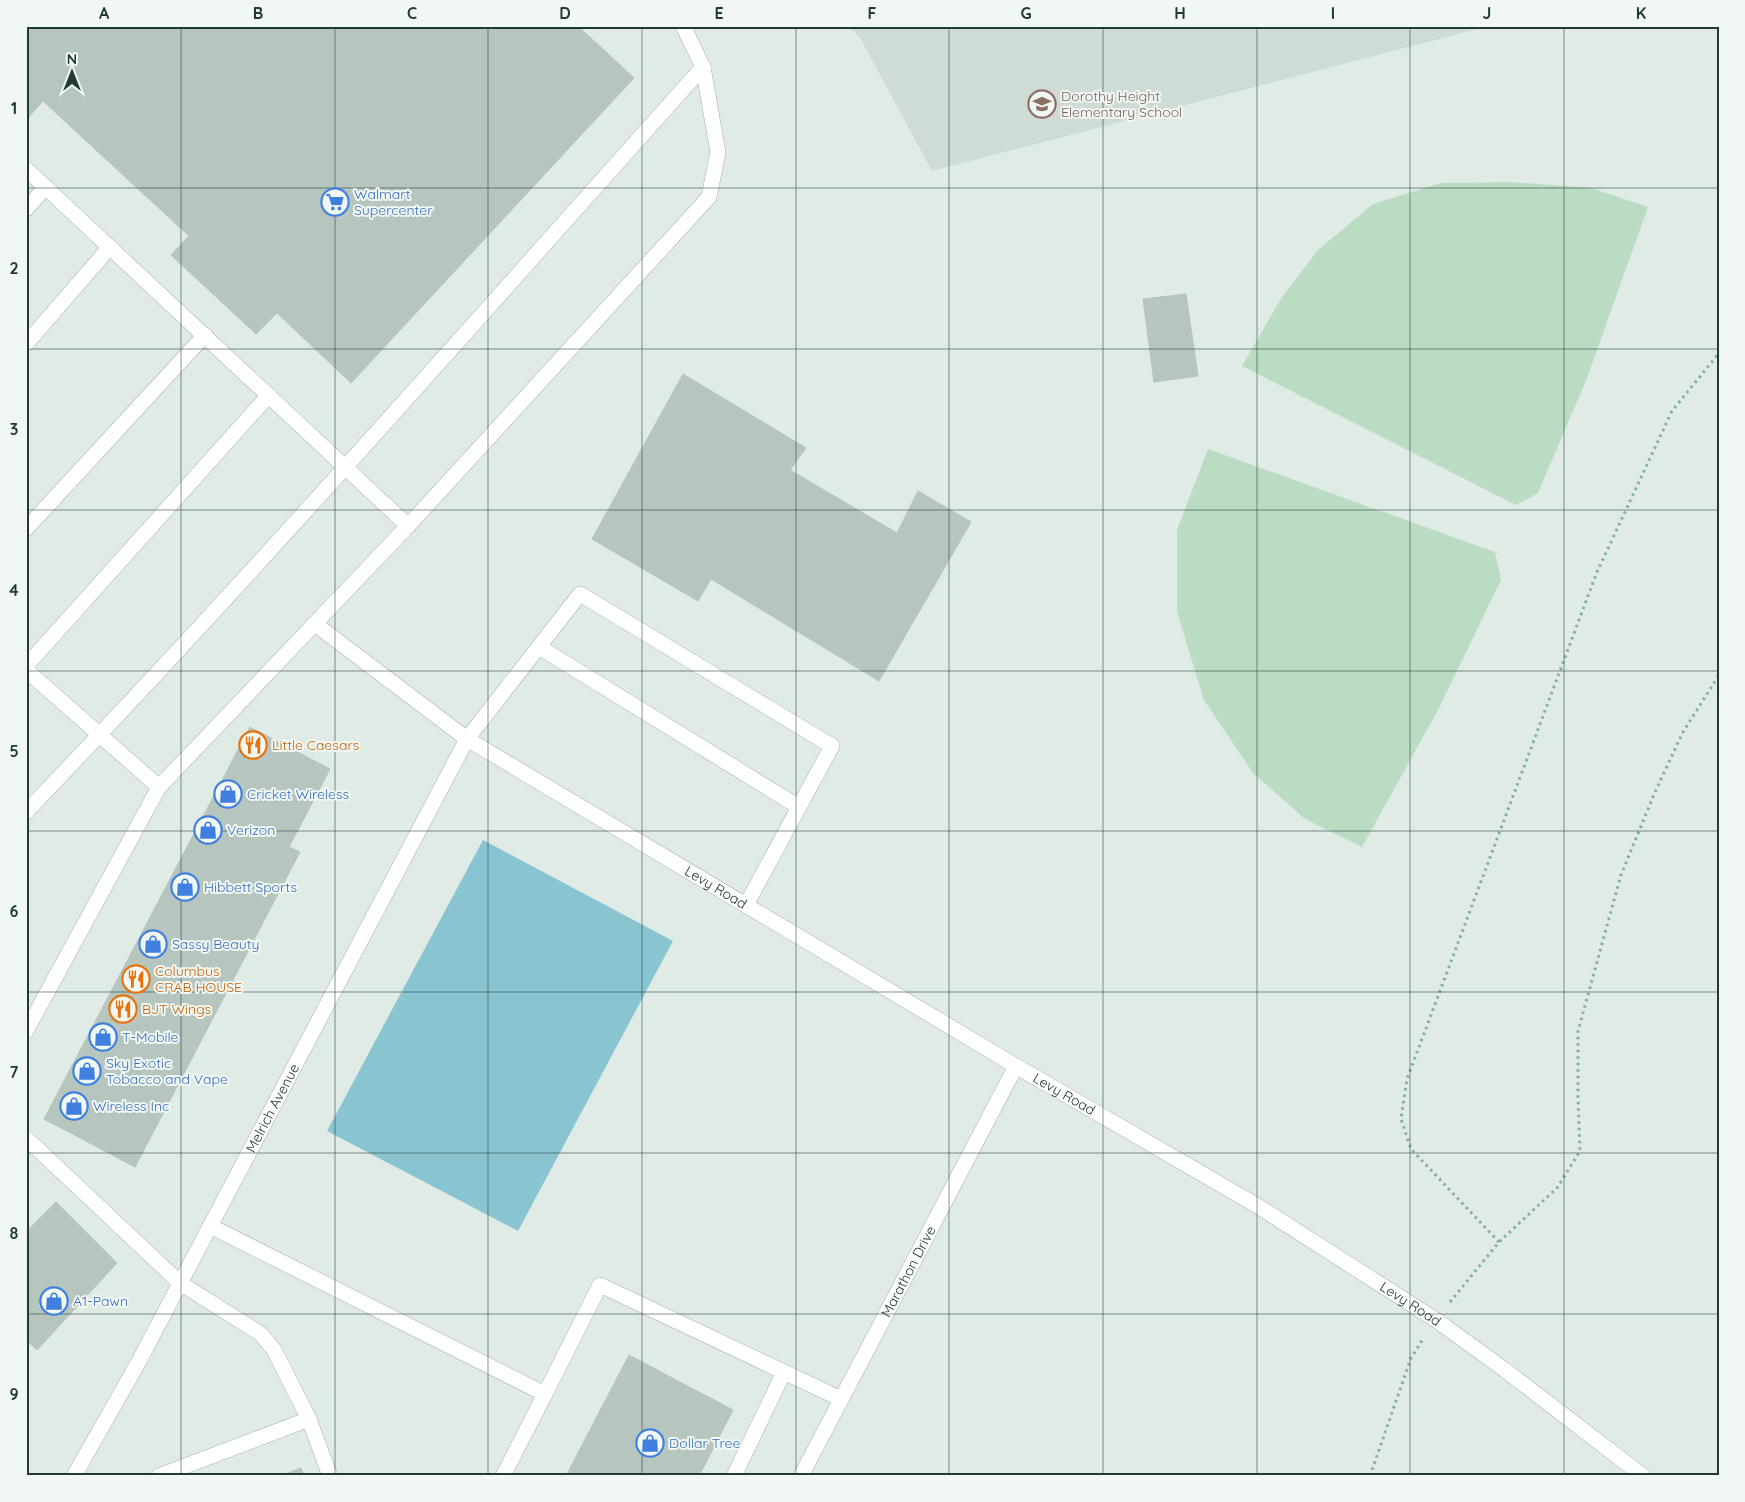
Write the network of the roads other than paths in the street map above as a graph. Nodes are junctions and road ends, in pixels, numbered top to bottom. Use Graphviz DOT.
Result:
graph roads {
  1 [pos="683,26"];
  2 [pos="704,67"];
  3 [pos="26,169"];
  4 [pos="46,187"];
  5 [pos="26,209"];
  6 [pos="110,247"];
  7 [pos="205,335"];
  8 [pos="26,344"];
  9 [pos="269,395"];
  10 [pos="346,466"];
  11 [pos="408,526"];
  12 [pos="26,529"];
  13 [pos="315,624"];
  14 [pos="539,647"];
  15 [pos="26,668"];
  16 [pos="100,735"];
  17 [pos="467,739"];
  18 [pos="158,787"];
  19 [pos="799,807"];
  20 [pos="26,812"];
  21 [pos="746,905"];
  22 [pos="26,1032"];
  23 [pos="1016,1066"];
  24 [pos="29,1147"];
  25 [pos="210,1226"];
  26 [pos="180,1283"];
  27 [pos="784,1372"];
  28 [pos="545,1394"];
  29 [pos="841,1399"];
  30 [pos="309,1418"];
  31 [pos="74,1476"];
  32 [pos="159,1476"];
  33 [pos="330,1476"];
  34 [pos="503,1476"];
  35 [pos="734,1476"];
  36 [pos="801,1476"];
  37 [pos="1642,1476"];
  1 -- 2 [label="street"];
  2 -- 10 [label="street"];
  2 -- 11 [label="street"];
  3 -- 4 [label="street"];
  4 -- 5 [label="street"];
  4 -- 6 [label="street"];
  6 -- 7 [label="street"];
  6 -- 8 [label="street"];
  7 -- 9 [label="street"];
  7 -- 12 [label="street"];
  9 -- 10 [label="street"];
  9 -- 15 [label="street"];
  10 -- 11 [label="street"];
  10 -- 16 [label="street"];
  11 -- 13 [label="street"];
  13 -- 17 [label="street, Levy Road"];
  13 -- 18 [label="street"];
  14 -- 17 [label="street, Melrich Avenue"];
  14 -- 19 [label="street"];
  14 -- 19 [label="street, Melrich Avenue"];
  15 -- 16 [label="street"];
  16 -- 18 [label="street"];
  16 -- 20 [label="street"];
  17 -- 21 [label="street, Levy Road"];
  17 -- 25 [label="street, Melrich Avenue"];
  18 -- 22 [label="street"];
  19 -- 21 [label="street"];
  21 -- 23 [label="street, Levy Road"];
  23 -- 29 [label="street, Marathon Drive"];
  23 -- 37 [label="street, Levy Road"];
  24 -- 26 [label="street"];
  25 -- 26 [label="street, Melrich Avenue"];
  25 -- 28 [label="street"];
  26 -- 30 [label="street"];
  26 -- 31 [label="street, Melrich Avenue"];
  27 -- 28 [label="street"];
  27 -- 29 [label="street"];
  27 -- 35 [label="street"];
  28 -- 34 [label="street"];
  29 -- 36 [label="street, Marathon Drive"];
  30 -- 32 [label="street"];
  30 -- 33 [label="street"];
}
